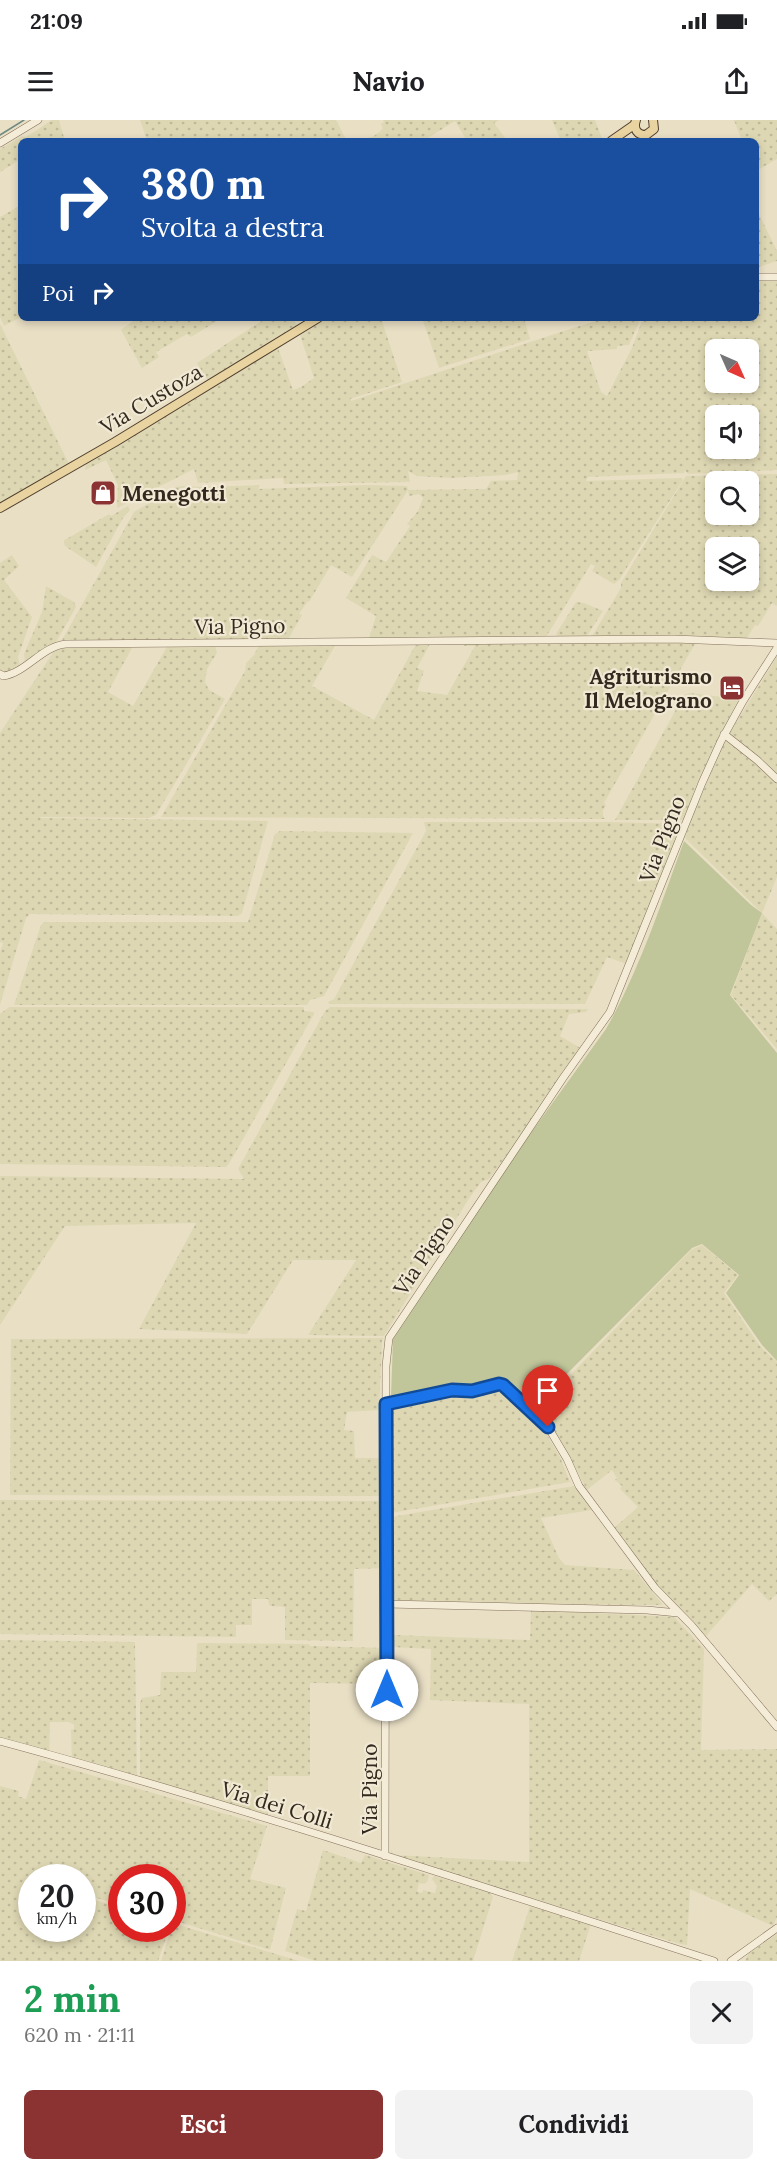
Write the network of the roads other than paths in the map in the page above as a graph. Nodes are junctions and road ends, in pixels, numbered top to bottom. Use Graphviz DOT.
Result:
graph roads {
  1 [pos="38,120"];
  2 [pos="659,120"];
  3 [pos="635,123"];
  4 [pos="653,124"];
  5 [pos="640,135"];
  6 [pos="616,138"];
  7 [pos="624,138"];
  8 [pos="0,143"];
  9 [pos="759,277"];
  10 [pos="777,277"];
  11 [pos="313,321"];
  12 [pos="0,508"];
  13 [pos="777,643"];
  14 [pos="777,648"];
  15 [pos="0,674"];
  16 [pos="724,734"];
  17 [pos="777,779"];
  18 [pos="386,1404"];
  19 [pos="387,1604"];
  20 [pos="680,1613"];
  21 [pos="777,1727"];
  22 [pos="0,1741"];
  23 [pos="385,1856"];
  24 [pos="777,1928"];
  25 [pos="714,1961"];
  26 [pos="732,1961"];
  1 -- 8 [label="street"];
  2 -- 4 [label="main road"];
  3 -- 5 [label="main road"];
  3 -- 6 [label="main road"];
  4 -- 5 [label="main road"];
  5 -- 7 [label="main road"];
  9 -- 10 [label="street"];
  11 -- 12 [label="main road, Via Custoza"];
  13 -- 15 [label="street, Via Pigno"];
  14 -- 16 [label="street, Via Pigno"];
  16 -- 17 [label="street"];
  16 -- 18 [label="street, Via Pigno"];
  18 -- 19 [label="street, Via Pigno"];
  18 -- 20 [label="street"];
  19 -- 20 [label="street"];
  19 -- 23 [label="street, Via Pigno"];
  20 -- 21 [label="street"];
  22 -- 23 [label="street, Via dei Colli"];
  23 -- 25 [label="street, Via dei Colli"];
  24 -- 26 [label="street"];
}
